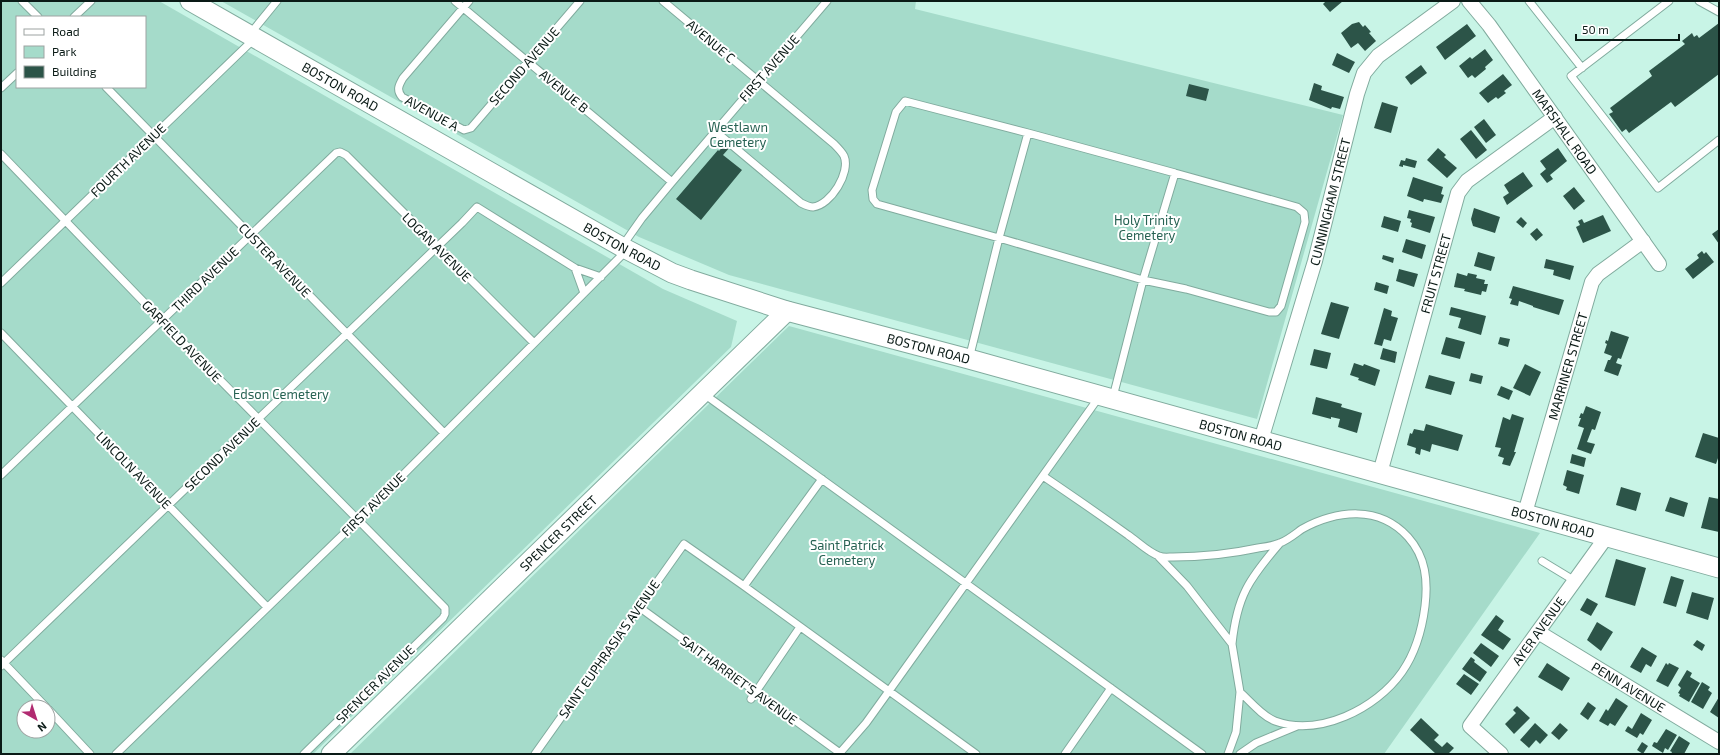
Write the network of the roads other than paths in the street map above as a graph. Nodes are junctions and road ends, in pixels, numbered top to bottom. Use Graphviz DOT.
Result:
graph roads {
  1 [pos="22,1"];
  2 [pos="91,1"];
  3 [pos="190,1"];
  4 [pos="277,1"];
  5 [pos="455,1"];
  6 [pos="468,1"];
  7 [pos="580,1"];
  8 [pos="663,1"];
  9 [pos="827,1"];
  10 [pos="1453,1"];
  11 [pos="1468,1"];
  12 [pos="1529,1"];
  13 [pos="1669,1"];
  14 [pos="1699,1"];
  15 [pos="463,7"];
  16 [pos="1719,12"];
  17 [pos="37,16"];
  18 [pos="75,16"];
  19 [pos="253,36"];
  20 [pos="528,62"];
  21 [pos="1582,68"];
  22 [pos="16,74"];
  23 [pos="758,82"];
  24 [pos="1,88"];
  25 [pos="107,88"];
  26 [pos="1555,116"];
  27 [pos="468,130"];
  28 [pos="715,131"];
  29 [pos="1028,133"];
  30 [pos="154,136"];
  31 [pos="1719,140"];
  32 [pos="340,152"];
  33 [pos="1,154"];
  34 [pos="1175,173"];
  35 [pos="672,182"];
  36 [pos="66,220"];
  37 [pos="250,236"];
  38 [pos="999,238"];
  39 [pos="1643,241"];
  40 [pos="437,247"];
  41 [pos="624,249"];
  42 [pos="1659,264"];
  43 [pos="575,268"];
  44 [pos="601,277"];
  45 [pos="1143,280"];
  46 [pos="1,283"];
  47 [pos="584,293"];
  48 [pos="787,311"];
  49 [pos="162,321"];
  50 [pos="1,333"];
  51 [pos="347,333"];
  52 [pos="534,343"];
  53 [pos="969,359"];
  54 [pos="702,392"];
  55 [pos="1106,397"];
  56 [pos="72,407"];
  57 [pos="258,418"];
  58 [pos="444,433"];
  59 [pos="1262,440"];
  60 [pos="1380,473"];
  61 [pos="1,474"];
  62 [pos="1043,476"];
  63 [pos="822,479"];
  64 [pos="169,505"];
  65 [pos="1526,513"];
  66 [pos="358,520"];
  67 [pos="1607,536"];
  68 [pos="1280,543"];
  69 [pos="1159,557"];
  70 [pos="1542,561"];
  71 [pos="1719,568"];
  72 [pos="1575,581"];
  73 [pos="966,583"];
  74 [pos="744,586"];
  75 [pos="267,607"];
  76 [pos="639,607"];
  77 [pos="445,614"];
  78 [pos="800,627"];
  79 [pos="1538,632"];
  80 [pos="1232,644"];
  81 [pos="2,663"];
  82 [pos="1111,688"];
  83 [pos="889,691"];
  84 [pos="756,692"];
  85 [pos="1240,692"];
  86 [pos="38,699"];
  87 [pos="751,699"];
  88 [pos="56,718"];
  89 [pos="1298,726"];
  90 [pos="1719,742"];
  91 [pos="839,753"];
  92 [pos="90,754"];
  93 [pos="116,754"];
  94 [pos="304,754"];
  95 [pos="331,754"];
  96 [pos="535,754"];
  97 [pos="976,754"];
  98 [pos="1065,754"];
  99 [pos="1202,754"];
  100 [pos="1228,754"];
  101 [pos="1240,754"];
  102 [pos="1501,754"];
  1 -- 17 [label="lane"];
  2 -- 18 [label="lane"];
  3 -- 19 [label="main road, BOSTON ROAD"];
  4 -- 19 [label="lane, FOURTH AVENUE"];
  5 -- 15 [label="lane, AVENUE B"];
  6 -- 15 [label="lane"];
  7 -- 20 [label="lane, SECOND AVENUE"];
  8 -- 23 [label="lane, AVENUE C"];
  9 -- 23 [label="lane, FIRST AVENUE"];
  10 -- 59 [label="street, CUNNINGHAM STREET"];
  11 -- 26 [label="street, MARSHALL ROAD"];
  12 -- 21 [label="lane"];
  13 -- 21 [label="lane"];
  14 -- 16 [label="lane"];
  15 -- 20 [label="lane, AVENUE B"];
  15 -- 27 [label="lane, AVENUE A"];
  19 -- 30 [label="lane, FOURTH AVENUE"];
  19 -- 41 [label="main road, BOSTON ROAD"];
  20 -- 27 [label="lane, SECOND AVENUE"];
  20 -- 35 [label="lane, AVENUE B"];
  21 -- 31 [label="lane"];
  22 -- 24 [label="lane"];
  23 -- 28 [label="lane, FIRST AVENUE"];
  23 -- 28 [label="lane, AVENUE C"];
  25 -- 30 [label="lane, CUSTER AVENUE"];
  26 -- 39 [label="street, MARSHALL ROAD"];
  26 -- 60 [label="street, FRUIT STREET"];
  28 -- 35 [label="lane, FIRST AVENUE"];
  29 -- 34 [label="lane"];
  29 -- 38 [label="lane"];
  29 -- 38 [label="lane"];
  30 -- 36 [label="lane, FOURTH AVENUE"];
  30 -- 37 [label="lane, CUSTER AVENUE"];
  32 -- 37 [label="lane, THIRD AVENUE"];
  32 -- 40 [label="lane, LOGAN AVENUE"];
  33 -- 36 [label="lane, GARFIELD AVENUE"];
  34 -- 45 [label="lane"];
  34 -- 45 [label="lane"];
  35 -- 41 [label="lane, FIRST AVENUE"];
  36 -- 46 [label="lane, FOURTH AVENUE"];
  36 -- 49 [label="lane, GARFIELD AVENUE"];
  37 -- 49 [label="lane, THIRD AVENUE"];
  37 -- 51 [label="lane, CUSTER AVENUE"];
  38 -- 45 [label="lane"];
  38 -- 53 [label="lane"];
  39 -- 42 [label="street, MARSHALL ROAD"];
  39 -- 65 [label="street, MARRINER STREET"];
  40 -- 43 [label="lane, SECOND AVENUE"];
  40 -- 51 [label="lane, SECOND AVENUE"];
  40 -- 52 [label="lane, LOGAN AVENUE"];
  41 -- 44 [label="lane, FIRST AVENUE"];
  41 -- 48 [label="main road, BOSTON ROAD"];
  43 -- 44 [label="lane"];
  43 -- 47 [label="lane"];
  44 -- 47 [label="lane, FIRST AVENUE"];
  45 -- 55 [label="lane"];
  47 -- 52 [label="lane, FIRST AVENUE"];
  48 -- 53 [label="main road, BOSTON ROAD"];
  48 -- 54 [label="main road, SPENCER STREET"];
  49 -- 56 [label="lane, THIRD AVENUE"];
  49 -- 57 [label="lane, GARFIELD AVENUE"];
  50 -- 56 [label="lane, LINCOLN AVENUE"];
  51 -- 57 [label="lane, SECOND AVENUE"];
  51 -- 58 [label="lane, CUSTER AVENUE"];
  52 -- 58 [label="lane, FIRST AVENUE"];
  53 -- 55 [label="main road, BOSTON ROAD"];
  54 -- 63 [label="lane"];
  54 -- 95 [label="main road, SPENCER STREET"];
  55 -- 59 [label="main road, BOSTON ROAD"];
  55 -- 62 [label="lane"];
  56 -- 61 [label="lane, THIRD AVENUE"];
  56 -- 64 [label="lane, LINCOLN AVENUE"];
  57 -- 64 [label="lane, SECOND AVENUE"];
  57 -- 66 [label="lane, GARFIELD AVENUE"];
  58 -- 66 [label="lane, FIRST AVENUE"];
  59 -- 60 [label="main road, BOSTON ROAD"];
  60 -- 65 [label="main road, BOSTON ROAD"];
  62 -- 69 [label="lane"];
  62 -- 73 [label="lane"];
  63 -- 73 [label="lane"];
  63 -- 74 [label="lane"];
  64 -- 75 [label="lane, LINCOLN AVENUE"];
  64 -- 81 [label="lane, SECOND AVENUE"];
  65 -- 67 [label="main road, BOSTON ROAD"];
  66 -- 75 [label="lane, FIRST AVENUE"];
  66 -- 77 [label="lane, GARFIELD AVENUE"];
  67 -- 71 [label="main road, BOSTON ROAD"];
  67 -- 72 [label="street, AYER AVENUE"];
  68 -- 69 [label="lane"];
  68 -- 80 [label="lane"];
  68 -- 89 [label="lane"];
  69 -- 80 [label="lane"];
  70 -- 72 [label="lane"];
  72 -- 79 [label="street, AYER AVENUE"];
  73 -- 82 [label="lane"];
  73 -- 83 [label="lane"];
  74 -- 76 [label="lane, SAINT EUPHRASIA'S AVENUE"];
  74 -- 78 [label="lane"];
  75 -- 93 [label="lane, FIRST AVENUE"];
  76 -- 84 [label="lane, SAIT HARRIET'S AVENUE"];
  76 -- 96 [label="lane, SAINT EUPHRASIA'S AVENUE"];
  77 -- 94 [label="lane, SPENCER AVENUE"];
  78 -- 83 [label="lane"];
  78 -- 84 [label="lane"];
  79 -- 90 [label="street, PENN AVENUE"];
  79 -- 102 [label="street, AYER AVENUE"];
  80 -- 85 [label="lane"];
  81 -- 86 [label="lane"];
  82 -- 98 [label="lane"];
  82 -- 99 [label="lane"];
  83 -- 91 [label="lane"];
  83 -- 97 [label="lane"];
  84 -- 87 [label="lane"];
  84 -- 91 [label="lane, SAIT HARRIET'S AVENUE"];
  85 -- 89 [label="lane"];
  85 -- 100 [label="lane"];
  88 -- 92 [label="lane"];
  89 -- 101 [label="lane"];
}
